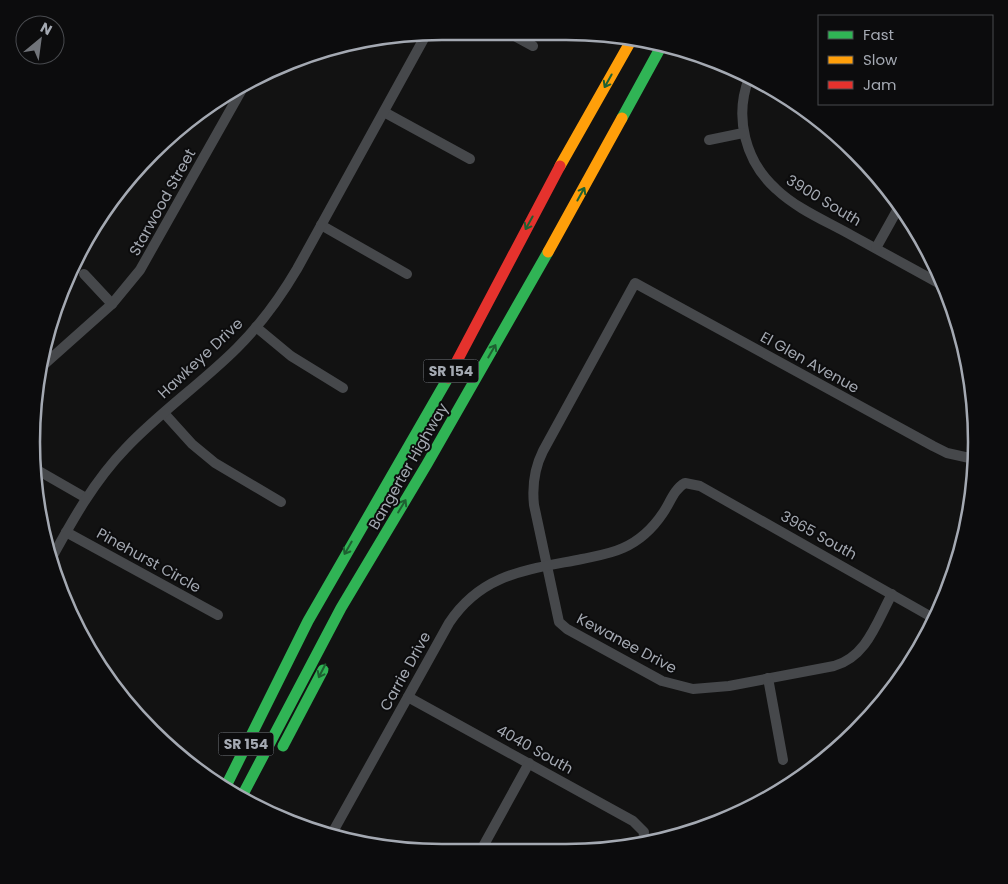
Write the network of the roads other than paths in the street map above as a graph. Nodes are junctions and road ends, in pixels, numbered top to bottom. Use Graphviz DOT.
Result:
graph roads {
  1 [pos="522,40"];
  2 [pos="423,41"];
  3 [pos="628,45"];
  4 [pos="533,46"];
  5 [pos="659,51"];
  6 [pos="748,83"];
  7 [pos="239,96"];
  8 [pos="384,112"];
  9 [pos="744,133"];
  10 [pos="709,140"];
  11 [pos="470,160"];
  12 [pos="896,213"];
  13 [pos="321,225"];
  14 [pos="876,248"];
  15 [pos="84,274"];
  16 [pos="407,274"];
  17 [pos="934,280"];
  18 [pos="635,283"];
  19 [pos="112,304"];
  20 [pos="256,327"];
  21 [pos="49,360"];
  22 [pos="444,383"];
  23 [pos="343,388"];
  24 [pos="164,413"];
  25 [pos="967,457"];
  26 [pos="41,473"];
  27 [pos="685,483"];
  28 [pos="86,498"];
  29 [pos="281,502"];
  30 [pos="66,532"];
  31 [pos="55,551"];
  32 [pos="546,566"];
  33 [pos="892,594"];
  34 [pos="341,608"];
  35 [pos="218,615"];
  36 [pos="929,615"];
  37 [pos="768,678"];
  38 [pos="408,696"];
  39 [pos="278,754"];
  40 [pos="783,760"];
  41 [pos="529,763"];
  42 [pos="228,782"];
  43 [pos="244,792"];
  44 [pos="334,829"];
  45 [pos="643,836"];
  46 [pos="484,844"];
  1 -- 4 [label="street"];
  2 -- 8 [label="street, Hawkeye Drive"];
  3 -- 22 [label="highway, Bangerter Highway / SR 154, one-way"];
  34 -- 5 [label="highway, Bangerter Highway / SR 154, one-way"];
  6 -- 9 [label="street, 3900 South"];
  7 -- 19 [label="street, Starwood Street"];
  8 -- 11 [label="street"];
  8 -- 13 [label="street, Hawkeye Drive"];
  9 -- 10 [label="street"];
  9 -- 14 [label="street, 3900 South"];
  12 -- 14 [label="street"];
  13 -- 16 [label="street"];
  13 -- 20 [label="street, Hawkeye Drive"];
  14 -- 17 [label="street, 3900 South"];
  15 -- 19 [label="street"];
  18 -- 25 [label="street, El Glen Avenue"];
  18 -- 32 [label="street, Kewanee Drive"];
  19 -- 21 [label="street, Starwood Street"];
  20 -- 23 [label="street"];
  20 -- 24 [label="street, Hawkeye Drive"];
  22 -- 34 [label="highway"];
  22 -- 42 [label="highway, Bangerter Highway / SR 154, one-way"];
  24 -- 28 [label="street, Hawkeye Drive"];
  24 -- 29 [label="street"];
  26 -- 28 [label="street"];
  27 -- 32 [label="street, Carrie Drive"];
  27 -- 33 [label="street, 3965 South"];
  28 -- 30 [label="street, Hawkeye Drive"];
  30 -- 31 [label="street, Hawkeye Drive"];
  30 -- 35 [label="street, Pinehurst Circle"];
  32 -- 37 [label="street, Kewanee Drive"];
  32 -- 38 [label="street, Carrie Drive"];
  33 -- 36 [label="street, 3965 South"];
  33 -- 37 [label="street, Kewanee Drive"];
  34 -- 39 [label="highway, one-way"];
  34 -- 43 [label="highway, Bangerter Highway / SR 154"];
  37 -- 40 [label="street"];
  38 -- 41 [label="street, 4040 South"];
  38 -- 44 [label="street, Carrie Drive"];
  41 -- 45 [label="street, 4040 South"];
  41 -- 46 [label="street"];
}
